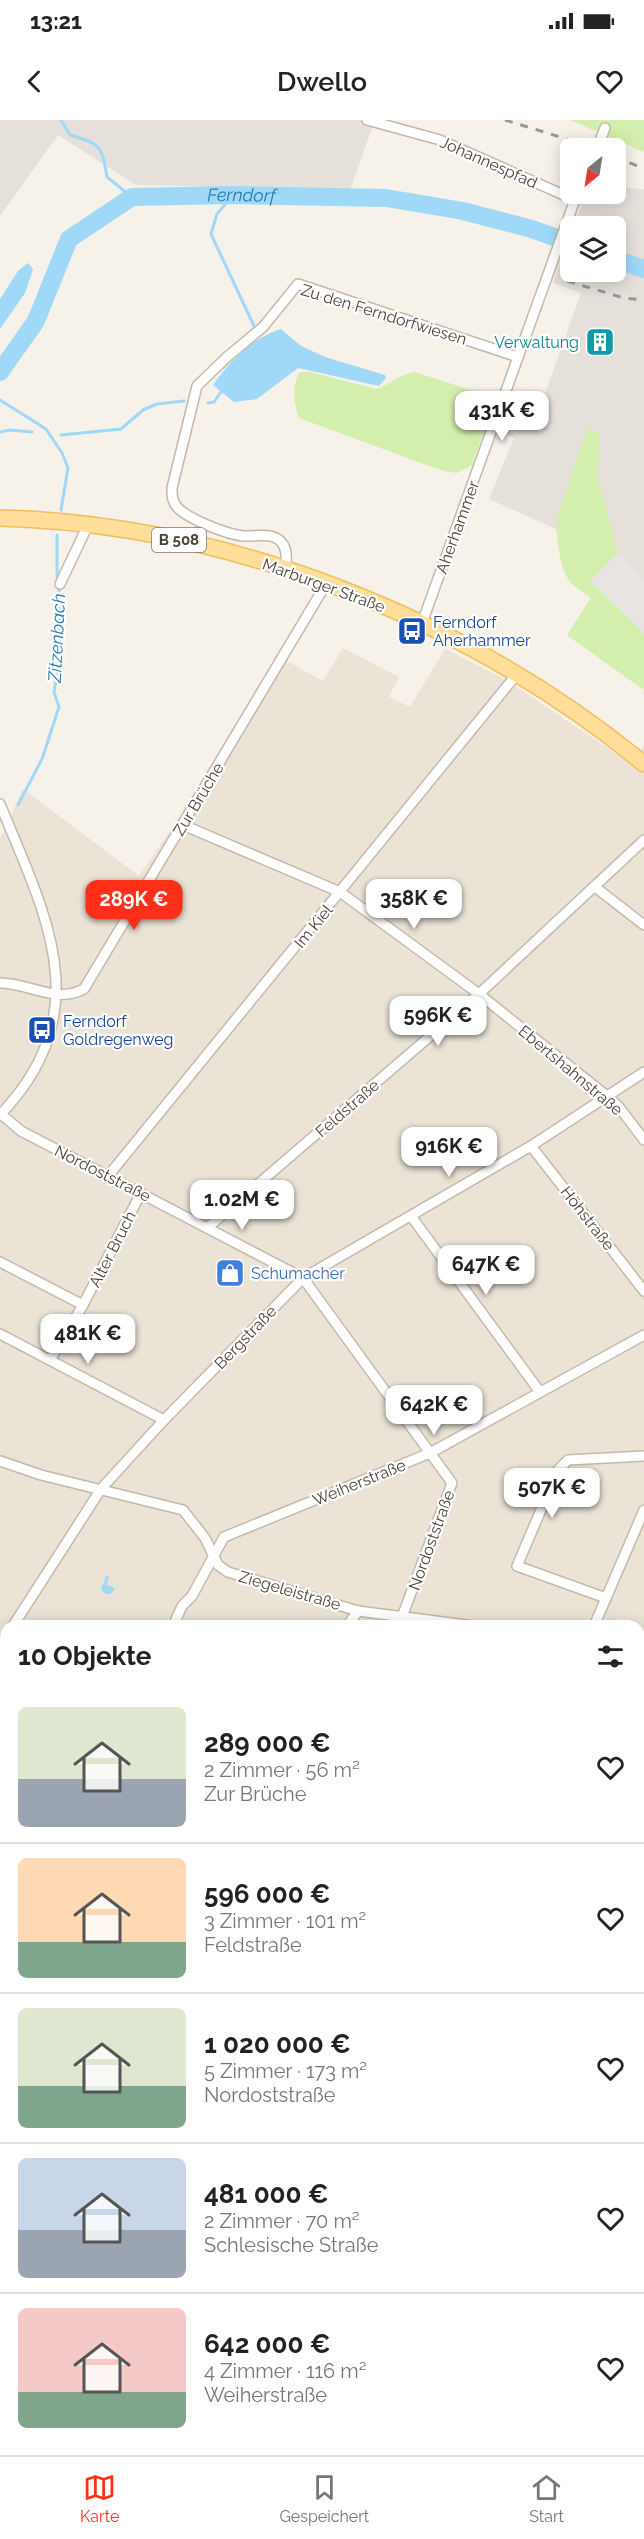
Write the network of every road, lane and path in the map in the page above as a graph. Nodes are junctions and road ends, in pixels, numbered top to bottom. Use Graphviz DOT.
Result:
graph roads {
  1 [pos="366,120"];
  2 [pos="605,128"];
  3 [pos="601,138"];
  4 [pos="560,190"];
  5 [pos="574,204"];
  6 [pos="518,357"];
  7 [pos="0,518"];
  8 [pos="88,525"];
  9 [pos="286,570"];
  10 [pos="60,584"];
  11 [pos="326,584"];
  12 [pos="422,623"];
  13 [pos="517,674"];
  14 [pos="644,764"];
  15 [pos="0,804"];
  16 [pos="183,825"];
  17 [pos="644,840"];
  18 [pos="596,886"];
  19 [pos="340,892"];
  20 [pos="644,925"];
  21 [pos="0,983"];
  22 [pos="479,993"];
  23 [pos="56,996"];
  24 [pos="644,1072"];
  25 [pos="608,1097"];
  26 [pos="1,1115"];
  27 [pos="644,1140"];
  28 [pos="531,1146"];
  29 [pos="108,1176"];
  30 [pos="141,1193"];
  31 [pos="411,1216"];
  32 [pos="207,1228"];
  33 [pos="0,1262"];
  34 [pos="303,1278"];
  35 [pos="644,1291"];
  36 [pos="83,1305"];
  37 [pos="0,1334"];
  38 [pos="644,1335"];
  39 [pos="50,1360"];
  40 [pos="540,1392"];
  41 [pos="164,1420"];
  42 [pos="430,1453"];
  43 [pos="644,1456"];
  44 [pos="0,1461"];
  45 [pos="101,1489"];
  46 [pos="644,1510"];
  47 [pos="214,1557"];
  48 [pos="606,1598"];
  49 [pos="358,1611"];
  50 [pos="402,1617"];
  51 [pos="17,1620"];
  52 [pos="176,1620"];
  53 [pos="351,1620"];
  54 [pos="426,1620"];
  55 [pos="597,1620"];
  1 -- 4 [label="street, Johannespfad"];
  2 -- 3 [label="street"];
  5 -- 6 [label="street, Aherhammer"];
  6 -- 9 [label="street, Zu den Ferndorfwiesen"];
  6 -- 12 [label="street, Aherhammer"];
  7 -- 8 [label="main road, Marburger Straße / B 508"];
  8 -- 9 [label="main road, Marburger Straße / B 508"];
  8 -- 10 [label="street"];
  9 -- 11 [label="main road, Marburger Straße / B 508"];
  11 -- 12 [label="main road, Marburger Straße / B 508"];
  11 -- 16 [label="street, Zur Brüche"];
  12 -- 13 [label="main road, Marburger Straße / B 508"];
  13 -- 14 [label="main road, Marburger Straße / B 508"];
  13 -- 19 [label="street, Im Kiel"];
  15 -- 23 [label="street"];
  16 -- 19 [label="street, Ebertshahnstraße"];
  16 -- 23 [label="street, Zur Brüche"];
  17 -- 18 [label="street, Feldstraße"];
  18 -- 20 [label="street"];
  18 -- 22 [label="street, Feldstraße"];
  19 -- 22 [label="street, Ebertshahnstraße"];
  19 -- 29 [label="street, Im Kiel"];
  21 -- 23 [label="street"];
  22 -- 25 [label="street, Ebertshahnstraße"];
  22 -- 32 [label="street, Feldstraße"];
  23 -- 26 [label="street"];
  24 -- 25 [label="street, Bergstraße"];
  25 -- 27 [label="street, Ebertshahnstraße"];
  25 -- 28 [label="street, Bergstraße"];
  26 -- 29 [label="street, Nordoststraße"];
  28 -- 31 [label="street, Bergstraße"];
  28 -- 35 [label="street, Höhstraße"];
  29 -- 30 [label="street, Nordoststraße"];
  30 -- 32 [label="street, Nordoststraße"];
  30 -- 36 [label="street, Alter Bruch"];
  31 -- 34 [label="street, Bergstraße"];
  31 -- 40 [label="street"];
  32 -- 34 [label="street, Nordoststraße"];
  33 -- 36 [label="street, Alter Bruch"];
  34 -- 41 [label="street, Bergstraße"];
  34 -- 42 [label="street, Nordoststraße"];
  36 -- 39 [label="street, Alter Bruch"];
  37 -- 39 [label="street"];
  38 -- 40 [label="street, Weiherstraße"];
  39 -- 41 [label="street"];
  40 -- 42 [label="street, Weiherstraße"];
  41 -- 45 [label="street, Bergstraße"];
  42 -- 47 [label="street, Weiherstraße"];
  42 -- 50 [label="street, Nordoststraße"];
  43 -- 48 [label="street"];
  44 -- 45 [label="street, Ziegeleistraße"];
  45 -- 47 [label="street, Ziegeleistraße"];
  45 -- 51 [label="street, Bergstraße"];
  46 -- 48 [label="street"];
  47 -- 49 [label="street, Ziegeleistraße"];
  47 -- 52 [label="street, Weiherstraße"];
  48 -- 55 [label="street"];
  49 -- 50 [label="street, Ziegeleistraße"];
  49 -- 53 [label="street"];
  50 -- 54 [label="street, Ziegeleistraße"];
}
